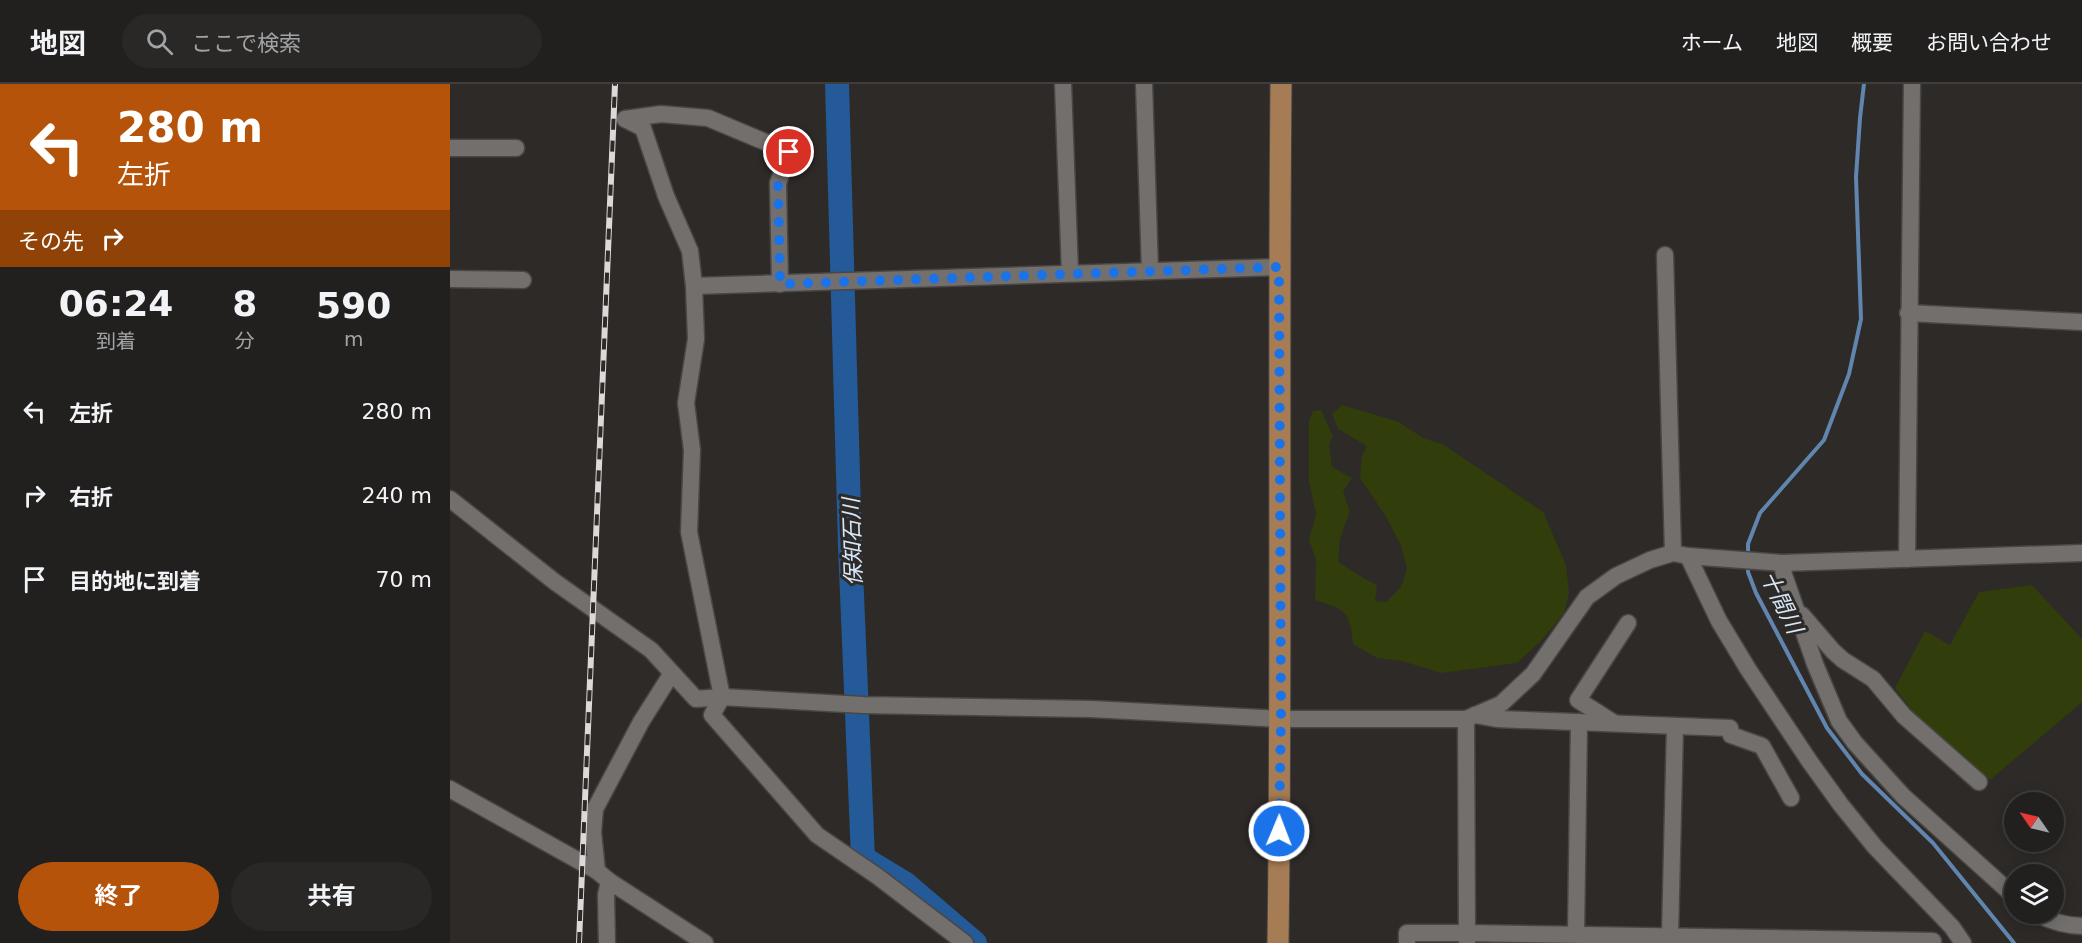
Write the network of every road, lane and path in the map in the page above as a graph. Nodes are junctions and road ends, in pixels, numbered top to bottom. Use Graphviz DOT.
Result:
graph roads {
  1 [pos="1063,84"];
  2 [pos="1144,84"];
  3 [pos="1281,84"];
  4 [pos="1912,84"];
  5 [pos="450,148"];
  6 [pos="516,148"];
  7 [pos="1665,255"];
  8 [pos="1279,267"];
  9 [pos="1150,271"];
  10 [pos="1070,273"];
  11 [pos="450,279"];
  12 [pos="523,280"];
  13 [pos="780,284"];
  14 [pos="694,286"];
  15 [pos="1908,313"];
  16 [pos="2082,322"];
  17 [pos="450,499"];
  18 [pos="2082,553"];
  19 [pos="1681,555"];
  20 [pos="1907,559"];
  21 [pos="1782,562"];
  22 [pos="1798,611"];
  23 [pos="1628,623"];
  24 [pos="672,673"];
  25 [pos="722,698"];
  26 [pos="1470,717"];
  27 [pos="1281,719"];
  28 [pos="1580,722"];
  29 [pos="1616,724"];
  30 [pos="1675,726"];
  31 [pos="1979,782"];
  32 [pos="450,789"];
  33 [pos="1791,798"];
  34 [pos="603,876"];
  35 [pos="2004,887"];
  36 [pos="2061,924"];
  37 [pos="2082,926"];
  38 [pos="1576,934"];
  39 [pos="1670,936"];
  40 [pos="1467,938"];
  41 [pos="1718,940"];
  42 [pos="1933,941"];
  43 [pos="607,943"];
  44 [pos="705,943"];
  45 [pos="965,943"];
  46 [pos="1278,943"];
  47 [pos="1407,943"];
  48 [pos="1963,943"];
  1 -- 10 [label="street"];
  2 -- 9 [label="street"];
  3 -- 8 [label="main road"];
  4 -- 15 [label="street"];
  5 -- 6 [label="street"];
  7 -- 19 [label="street"];
  8 -- 9 [label="street"];
  8 -- 27 [label="main road"];
  9 -- 10 [label="street"];
  10 -- 13 [label="street"];
  11 -- 12 [label="street"];
  13 -- 14 [label="street"];
  13 -- 14 [label="street"];
  14 -- 25 [label="street"];
  15 -- 16 [label="street"];
  15 -- 20 [label="street"];
  17 -- 24 [label="street"];
  18 -- 20 [label="street"];
  19 -- 21 [label="street"];
  19 -- 26 [label="street"];
  19 -- 48 [label="street"];
  20 -- 21 [label="street"];
  21 -- 22 [label="street"];
  22 -- 31 [label="street"];
  22 -- 35 [label="street"];
  23 -- 29 [label="street"];
  24 -- 25 [label="street"];
  24 -- 34 [label="street"];
  25 -- 27 [label="street"];
  25 -- 45 [label="street"];
  26 -- 27 [label="street"];
  26 -- 28 [label="street"];
  26 -- 40 [label="street"];
  27 -- 46 [label="main road"];
  28 -- 29 [label="street"];
  28 -- 38 [label="street"];
  29 -- 30 [label="street"];
  30 -- 33 [label="street"];
  30 -- 39 [label="street"];
  32 -- 34 [label="street"];
  34 -- 43 [label="street"];
  34 -- 44 [label="street"];
  36 -- 37 [label="street"];
  38 -- 39 [label="street"];
  38 -- 40 [label="street"];
  39 -- 41 [label="street"];
  40 -- 47 [label="street"];
  41 -- 42 [label="street"];
}
